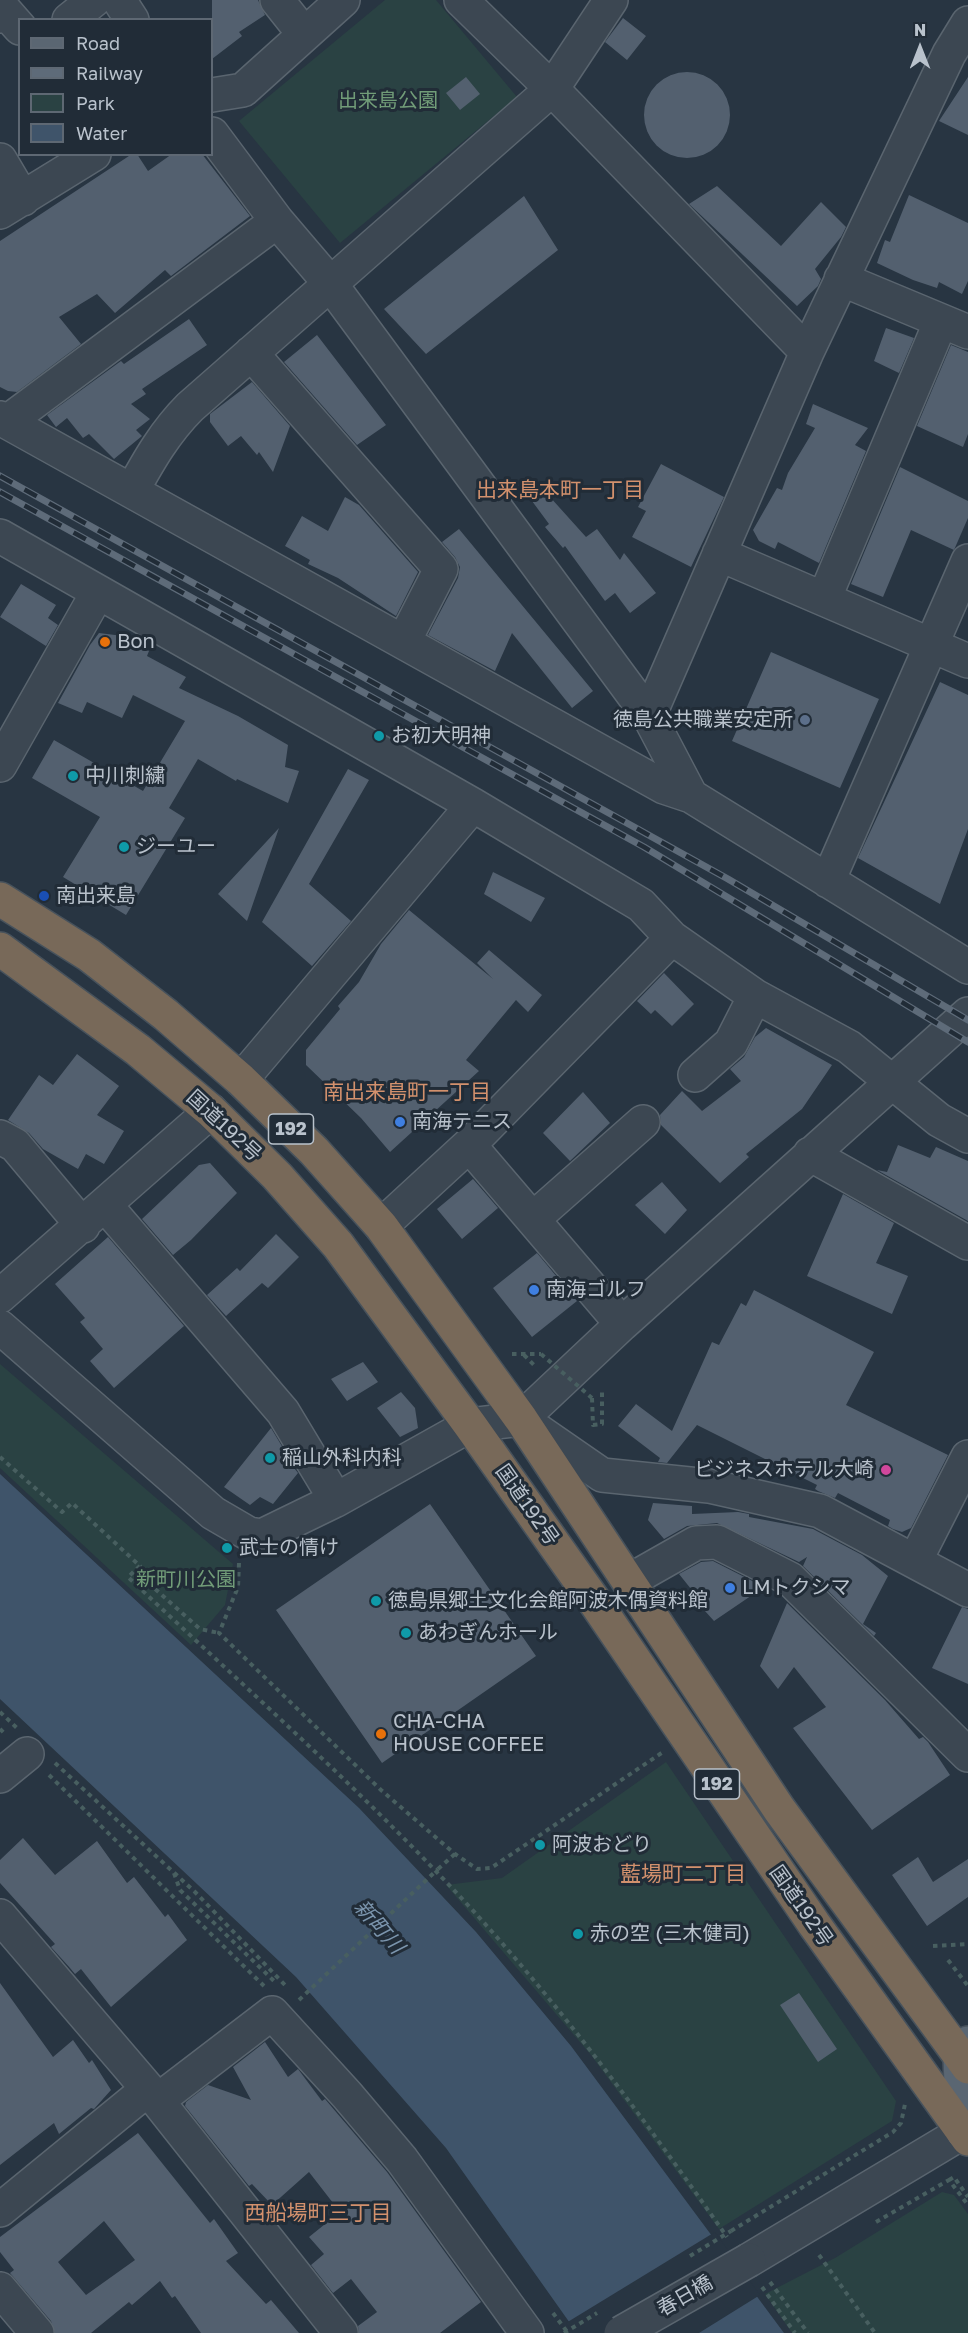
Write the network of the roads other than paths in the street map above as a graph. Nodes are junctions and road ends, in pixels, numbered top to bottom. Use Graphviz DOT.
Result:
graph roads {
  1 [pos="94,0"];
  2 [pos="119,0"];
  3 [pos="277,0"];
  4 [pos="343,0"];
  5 [pos="461,0"];
  6 [pos="611,0"];
  7 [pos="961,0"];
  8 [pos="968,5"];
  9 [pos="0,16"];
  10 [pos="72,18"];
  11 [pos="131,18"];
  12 [pos="968,23"];
  13 [pos="18,26"];
  14 [pos="304,34"];
  15 [pos="552,88"];
  16 [pos="213,94"];
  17 [pos="213,135"];
  18 [pos="91,156"];
  19 [pos="0,160"];
  20 [pos="11,205"];
  21 [pos="277,221"];
  22 [pos="842,279"];
  23 [pos="329,282"];
  24 [pos="955,326"];
  25 [pos="807,352"];
  26 [pos="250,353"];
  27 [pos="3,420"];
  28 [pos="132,491"];
  29 [pos="0,536"];
  30 [pos="719,554"];
  31 [pos="968,561"];
  32 [pos="98,592"];
  33 [pos="824,599"];
  34 [pos="404,642"];
  35 [pos="931,645"];
  36 [pos="968,661"];
  37 [pos="650,716"];
  38 [pos="0,765"];
  39 [pos="691,796"];
  40 [pos="473,805"];
  41 [pos="828,881"];
  42 [pos="0,899"];
  43 [pos="672,938"];
  44 [pos="0,949"];
  45 [pos="968,966"];
  46 [pos="755,996"];
  47 [pos="968,1014"];
  48 [pos="695,1074"];
  49 [pos="241,1080"];
  50 [pos="893,1083"];
  51 [pos="211,1111"];
  52 [pos="643,1122"];
  53 [pos="968,1136"];
  54 [pos="0,1137"];
  55 [pos="469,1145"];
  56 [pos="810,1154"];
  57 [pos="94,1216"];
  58 [pos="533,1219"];
  59 [pos="381,1226"];
  60 [pos="968,1243"];
  61 [pos="0,1296"];
  62 [pos="622,1324"];
  63 [pos="0,1327"];
  64 [pos="521,1419"];
  65 [pos="470,1425"];
  66 [pos="968,1457"];
  67 [pos="336,1500"];
  68 [pos="915,1561"];
  69 [pos="629,1581"];
  70 [pos="968,1590"];
  71 [pos="27,1754"];
  72 [pos="968,1755"];
  73 [pos="0,1776"];
  74 [pos="0,1916"];
  75 [pos="965,2056"];
  76 [pos="153,2096"];
  77 [pos="966,2130"];
  78 [pos="0,2210"];
  79 [pos="0,2289"];
  80 [pos="37,2333"];
  81 [pos="341,2333"];
  82 [pos="527,2333"];
  83 [pos="621,2333"];
  1 -- 10 [label="street"];
  2 -- 11 [label="street"];
  3 -- 14 [label="street"];
  4 -- 14 [label="street"];
  5 -- 15 [label="street"];
  6 -- 15 [label="street"];
  7 -- 8 [label="street"];
  9 -- 13 [label="street"];
  12 -- 22 [label="street"];
  14 -- 16 [label="street"];
  15 -- 23 [label="street"];
  15 -- 25 [label="street"];
  17 -- 21 [label="street"];
  18 -- 20 [label="street"];
  19 -- 20 [label="street"];
  21 -- 23 [label="street"];
  21 -- 27 [label="street"];
  22 -- 24 [label="street"];
  22 -- 25 [label="street"];
  23 -- 26 [label="street"];
  23 -- 37 [label="street"];
  24 -- 33 [label="street"];
  25 -- 30 [label="street"];
  26 -- 28 [label="street"];
  26 -- 34 [label="street"];
  27 -- 28 [label="street"];
  28 -- 34 [label="street"];
  29 -- 32 [label="street"];
  30 -- 33 [label="street"];
  30 -- 37 [label="street"];
  31 -- 35 [label="street"];
  32 -- 38 [label="street"];
  32 -- 40 [label="street"];
  33 -- 35 [label="street"];
  34 -- 39 [label="street"];
  35 -- 36 [label="street"];
  35 -- 41 [label="street"];
  37 -- 39 [label="street"];
  39 -- 41 [label="street"];
  40 -- 43 [label="street"];
  40 -- 49 [label="street"];
  41 -- 45 [label="street"];
  42 -- 49 [label="highway, 国道192号 / 192"];
  43 -- 46 [label="street"];
  43 -- 55 [label="street"];
  44 -- 51 [label="highway, 国道192号 / 192"];
  46 -- 48 [label="street"];
  46 -- 50 [label="street"];
  47 -- 50 [label="street"];
  49 -- 59 [label="highway, 国道192号 / 192"];
  50 -- 53 [label="street"];
  50 -- 56 [label="street"];
  51 -- 57 [label="street"];
  51 -- 65 [label="highway, 国道192号 / 192"];
  52 -- 58 [label="street"];
  54 -- 57 [label="street"];
  55 -- 58 [label="street"];
  55 -- 59 [label="street"];
  56 -- 60 [label="street"];
  56 -- 62 [label="street"];
  57 -- 61 [label="street"];
  57 -- 67 [label="street"];
  58 -- 62 [label="street"];
  59 -- 64 [label="highway, 国道192号 / 192"];
  62 -- 64 [label="street"];
  63 -- 67 [label="street"];
  64 -- 65 [label="street"];
  64 -- 68 [label="street"];
  64 -- 69 [label="highway, 国道192号 / 192"];
  65 -- 67 [label="street"];
  65 -- 77 [label="highway, 国道192号 / 192"];
  66 -- 68 [label="street"];
  68 -- 70 [label="street"];
  69 -- 72 [label="street"];
  69 -- 75 [label="highway, 国道192号 / 192"];
  71 -- 73 [label="street"];
  74 -- 76 [label="street"];
  75 -- 77 [label="main road"];
  76 -- 78 [label="street"];
  76 -- 81 [label="street"];
  76 -- 82 [label="street"];
  77 -- 83 [label="street, 春日橋, bridge"];
  79 -- 80 [label="street"];
}
